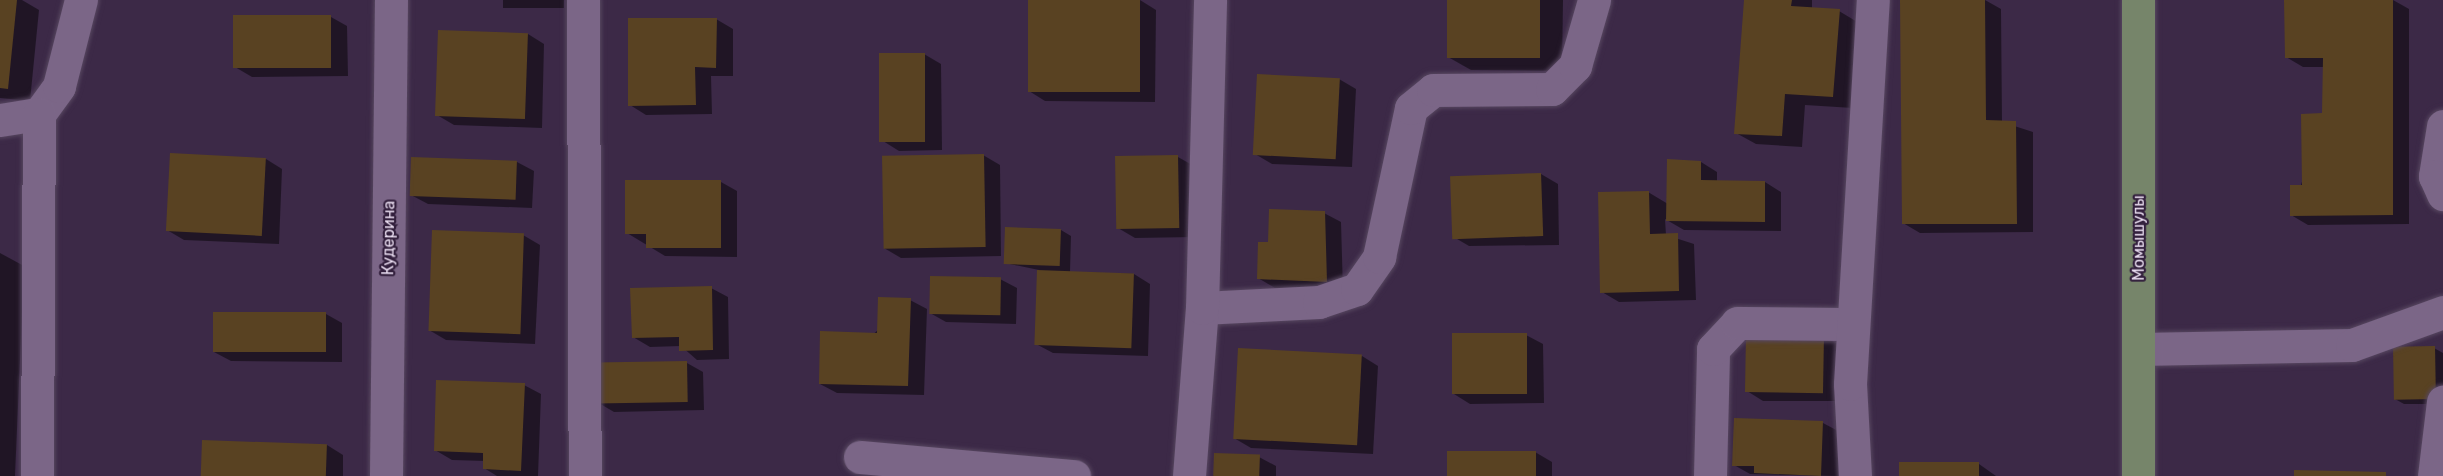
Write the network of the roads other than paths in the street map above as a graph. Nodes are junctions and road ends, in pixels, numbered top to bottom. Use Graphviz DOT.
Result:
graph roads {
  1 [pos="81,0"];
  2 [pos="391,0"];
  3 [pos="583,0"];
  4 [pos="1210,0"];
  5 [pos="1594,0"];
  6 [pos="1873,0"];
  7 [pos="2138,0"];
  8 [pos="39,114"];
  9 [pos="0,120"];
  10 [pos="2443,126"];
  11 [pos="2443,194"];
  12 [pos="1202,308"];
  13 [pos="2443,315"];
  14 [pos="1853,324"];
  15 [pos="2139,349"];
  16 [pos="2443,402"];
  17 [pos="860,457"];
  18 [pos="37,476"];
  19 [pos="386,476"];
  20 [pos="585,476"];
  21 [pos="1074,476"];
  22 [pos="1189,476"];
  23 [pos="1710,476"];
  24 [pos="1855,476"];
  25 [pos="2138,476"];
  26 [pos="2434,476"];
  1 -- 8 [label="lane"];
  2 -- 19 [label="lane, Кудерина"];
  3 -- 20 [label="lane"];
  4 -- 12 [label="lane"];
  5 -- 12 [label="lane"];
  6 -- 14 [label="lane"];
  7 -- 15 [label="main road, Момышулы"];
  8 -- 9 [label="lane"];
  8 -- 18 [label="lane"];
  10 -- 11 [label="lane"];
  12 -- 22 [label="lane"];
  13 -- 15 [label="lane"];
  14 -- 23 [label="lane"];
  14 -- 24 [label="lane"];
  15 -- 25 [label="main road, Момышулы"];
  16 -- 26 [label="lane"];
  17 -- 21 [label="lane"];
}
